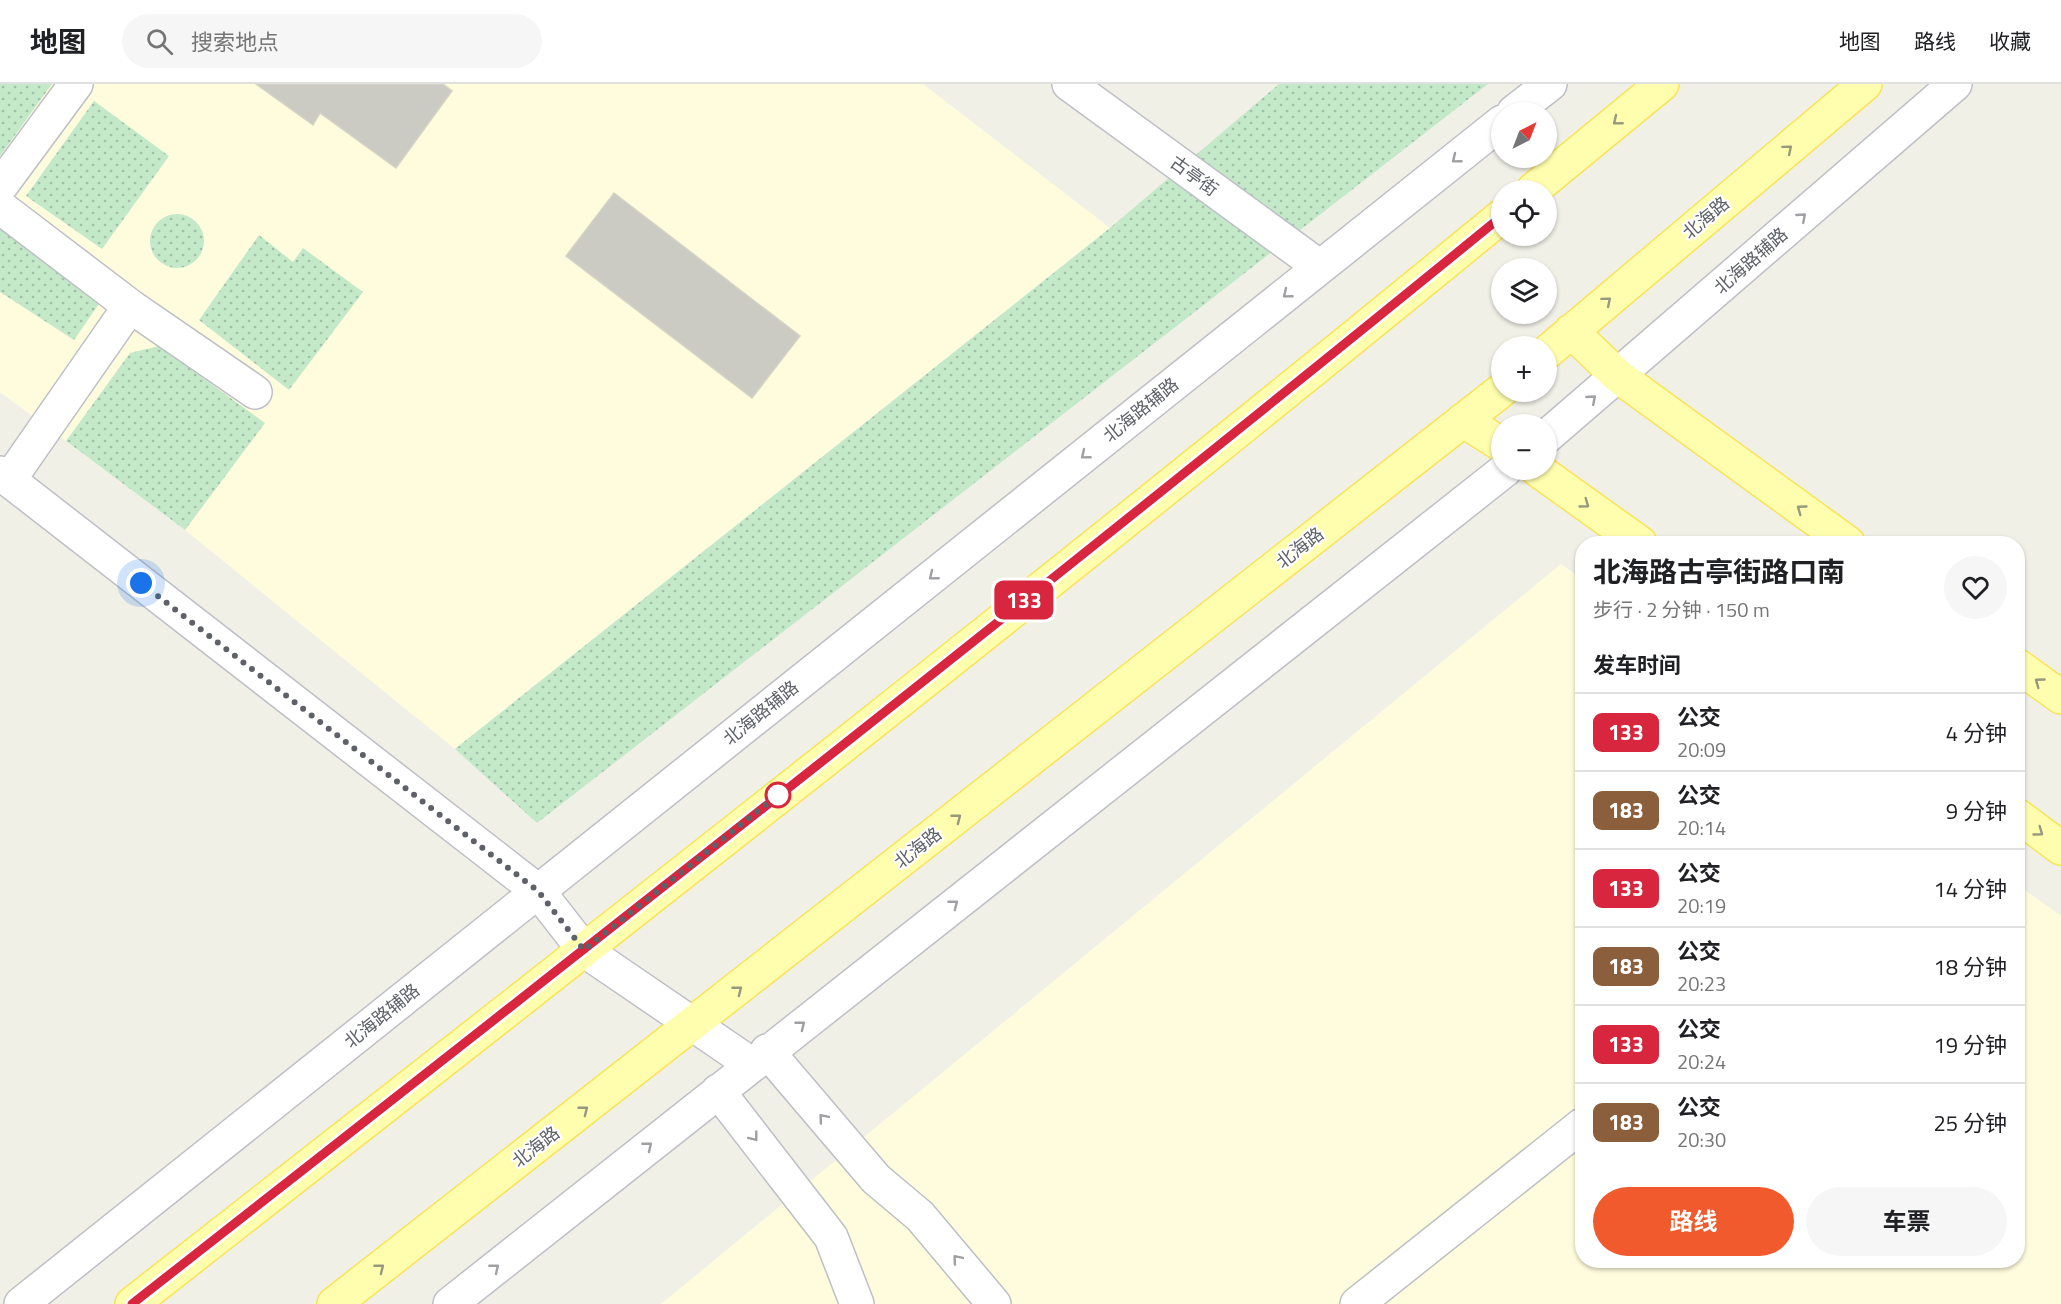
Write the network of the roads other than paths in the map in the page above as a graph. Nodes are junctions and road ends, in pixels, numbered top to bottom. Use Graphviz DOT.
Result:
graph roads {
  1 [pos="76,84"];
  2 [pos="1069,84"];
  3 [pos="1550,84"];
  4 [pos="1662,84"];
  5 [pos="1865,84"];
  6 [pos="1956,84"];
  7 [pos="1527,102"];
  8 [pos="1491,131"];
  9 [pos="1545,180"];
  10 [pos="0,187"];
  11 [pos="0,207"];
  12 [pos="1491,225"];
  13 [pos="1320,267"];
  14 [pos="130,306"];
  15 [pos="1571,331"];
  16 [pos="1557,343"];
  17 [pos="1618,376"];
  18 [pos="255,392"];
  19 [pos="1491,398"];
  20 [pos="1463,420"];
  21 [pos="1557,427"];
  22 [pos="1491,438"];
  23 [pos="5,477"];
  24 [pos="1491,480"];
  25 [pos="1552,480"];
  26 [pos="1630,536"];
  27 [pos="1838,536"];
  28 [pos="2025,671"];
  29 [pos="2061,697"];
  30 [pos="2025,821"];
  31 [pos="2061,848"];
  32 [pos="538,891"];
  33 [pos="584,950"];
  34 [pos="692,1026"];
  35 [pos="759,1058"];
  36 [pos="718,1090"];
  37 [pos="1575,1131"];
  38 [pos="21,1304"];
  39 [pos="132,1304"];
  40 [pos="334,1304"];
  41 [pos="450,1304"];
  42 [pos="857,1304"];
  43 [pos="994,1304"];
  44 [pos="1357,1304"];
  1 -- 10 [label="street"];
  2 -- 13 [label="street, 古亭街"];
  3 -- 7 [label="street"];
  4 -- 9 [label="main road, one-way"];
  15 -- 5 [label="main road, 北海路, one-way"];
  17 -- 6 [label="street, 北海路辅路, one-way"];
  8 -- 13 [label="street, 北海路辅路, one-way"];
  11 -- 14 [label="street"];
  12 -- 33 [label="main road"];
  13 -- 32 [label="street, 北海路辅路, one-way"];
  14 -- 18 [label="street"];
  14 -- 23 [label="street"];
  15 -- 16 [label="main road, 北海路"];
  15 -- 17 [label="main road"];
  21 -- 17 [label="street, 北海路辅路, one-way"];
  27 -- 17 [label="main road, one-way"];
  19 -- 20 [label="main road, 北海路"];
  20 -- 22 [label="main road"];
  34 -- 20 [label="main road, 北海路, one-way"];
  23 -- 32 [label="street"];
  35 -- 24 [label="street, one-way"];
  25 -- 26 [label="main road, one-way"];
  29 -- 28 [label="main road, one-way"];
  30 -- 31 [label="main road, one-way"];
  32 -- 33 [label="street"];
  32 -- 38 [label="street, 北海路辅路"];
  33 -- 34 [label="street"];
  33 -- 39 [label="main road"];
  34 -- 35 [label="street"];
  40 -- 34 [label="main road, 北海路, one-way"];
  35 -- 36 [label="street"];
  43 -- 35 [label="street, one-way"];
  41 -- 36 [label="street, one-way"];
  36 -- 42 [label="street, one-way"];
  37 -- 44 [label="street"];
}
